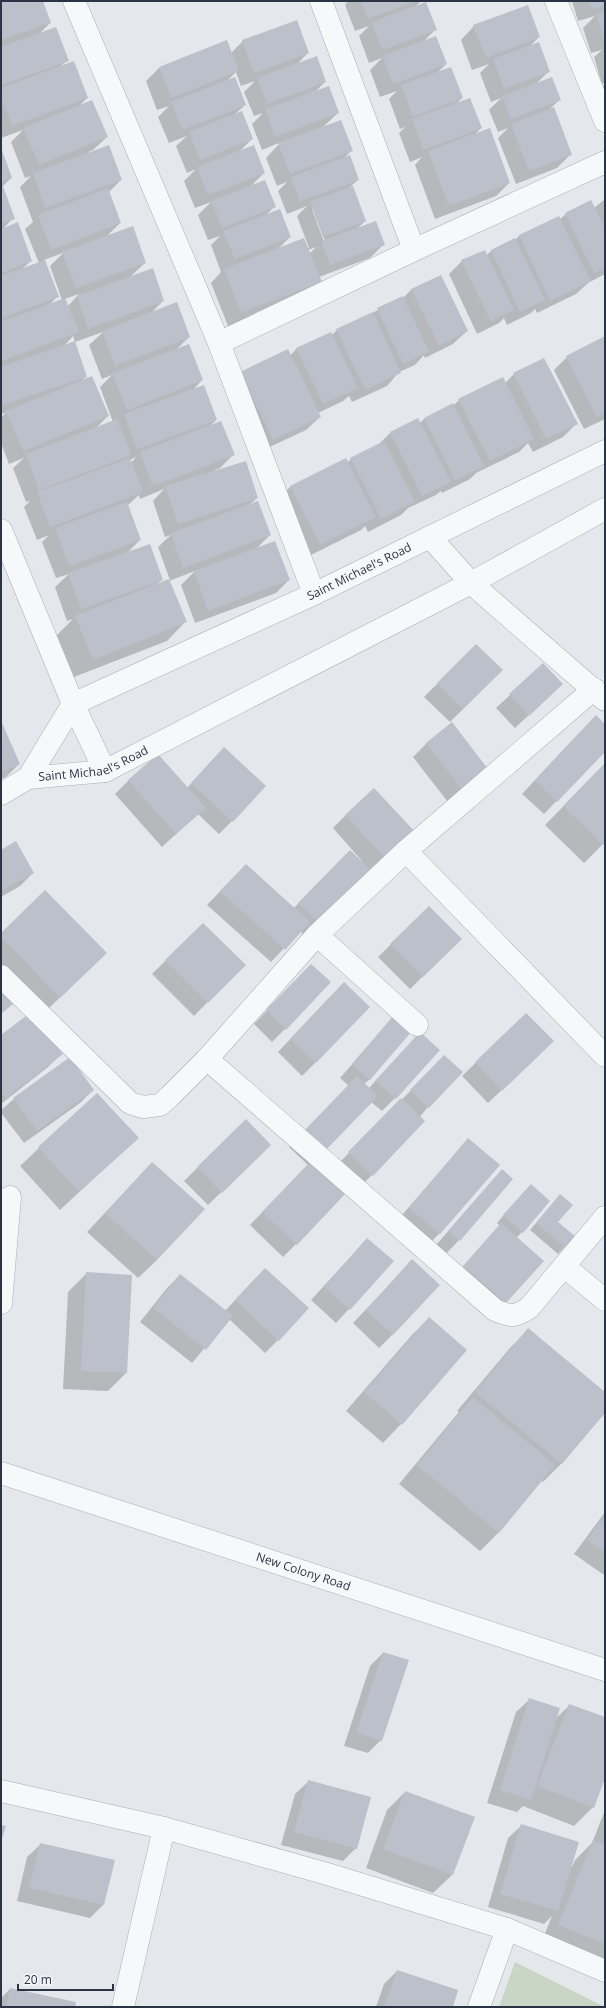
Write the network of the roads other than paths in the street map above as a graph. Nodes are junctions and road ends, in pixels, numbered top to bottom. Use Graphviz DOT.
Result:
graph roads {
  1 [pos="74,1"];
  2 [pos="321,1"];
  3 [pos="556,1"];
  4 [pos="605,121"];
  5 [pos="605,162"];
  6 [pos="414,250"];
  7 [pos="219,343"];
  8 [pos="605,451"];
  9 [pos="605,509"];
  10 [pos="1,530"];
  11 [pos="430,537"];
  12 [pos="471,583"];
  13 [pos="314,594"];
  14 [pos="600,695"];
  15 [pos="73,704"];
  16 [pos="106,771"];
  17 [pos="28,778"];
  18 [pos="1,794"];
  19 [pos="406,851"];
  20 [pos="318,935"];
  21 [pos="1,976"];
  22 [pos="417,1025"];
  23 [pos="605,1056"];
  24 [pos="207,1059"];
  25 [pos="10,1197"];
  26 [pos="605,1217"];
  27 [pos="564,1266"];
  28 [pos="605,1300"];
  29 [pos="1,1303"];
  30 [pos="1,1473"];
  31 [pos="605,1670"];
  32 [pos="1,1791"];
  33 [pos="164,1828"];
  34 [pos="507,1929"];
  35 [pos="605,1971"];
  36 [pos="123,2007"];
  37 [pos="479,2007"];
  1 -- 7 [label="street"];
  2 -- 6 [label="street"];
  3 -- 4 [label="street"];
  5 -- 6 [label="street"];
  6 -- 7 [label="street"];
  7 -- 13 [label="street"];
  8 -- 11 [label="street, Saint Michael's Road"];
  9 -- 12 [label="street, Saint Michael's Road"];
  10 -- 15 [label="street"];
  11 -- 12 [label="street"];
  11 -- 13 [label="street, Saint Michael's Road"];
  12 -- 14 [label="street"];
  12 -- 16 [label="street, Saint Michael's Road"];
  13 -- 15 [label="street, Saint Michael's Road"];
  14 -- 19 [label="street"];
  15 -- 16 [label="street"];
  15 -- 17 [label="street, Saint Michael's Road"];
  16 -- 17 [label="street, Saint Michael's Road"];
  17 -- 18 [label="street"];
  19 -- 20 [label="street"];
  19 -- 23 [label="street"];
  20 -- 22 [label="street"];
  20 -- 24 [label="street"];
  21 -- 24 [label="street"];
  24 -- 27 [label="street"];
  25 -- 29 [label="street"];
  26 -- 27 [label="street"];
  27 -- 28 [label="street"];
  30 -- 31 [label="street, New Colony Road"];
  32 -- 33 [label="street"];
  33 -- 34 [label="street"];
  33 -- 36 [label="street"];
  34 -- 35 [label="street"];
  34 -- 37 [label="street"];
}
